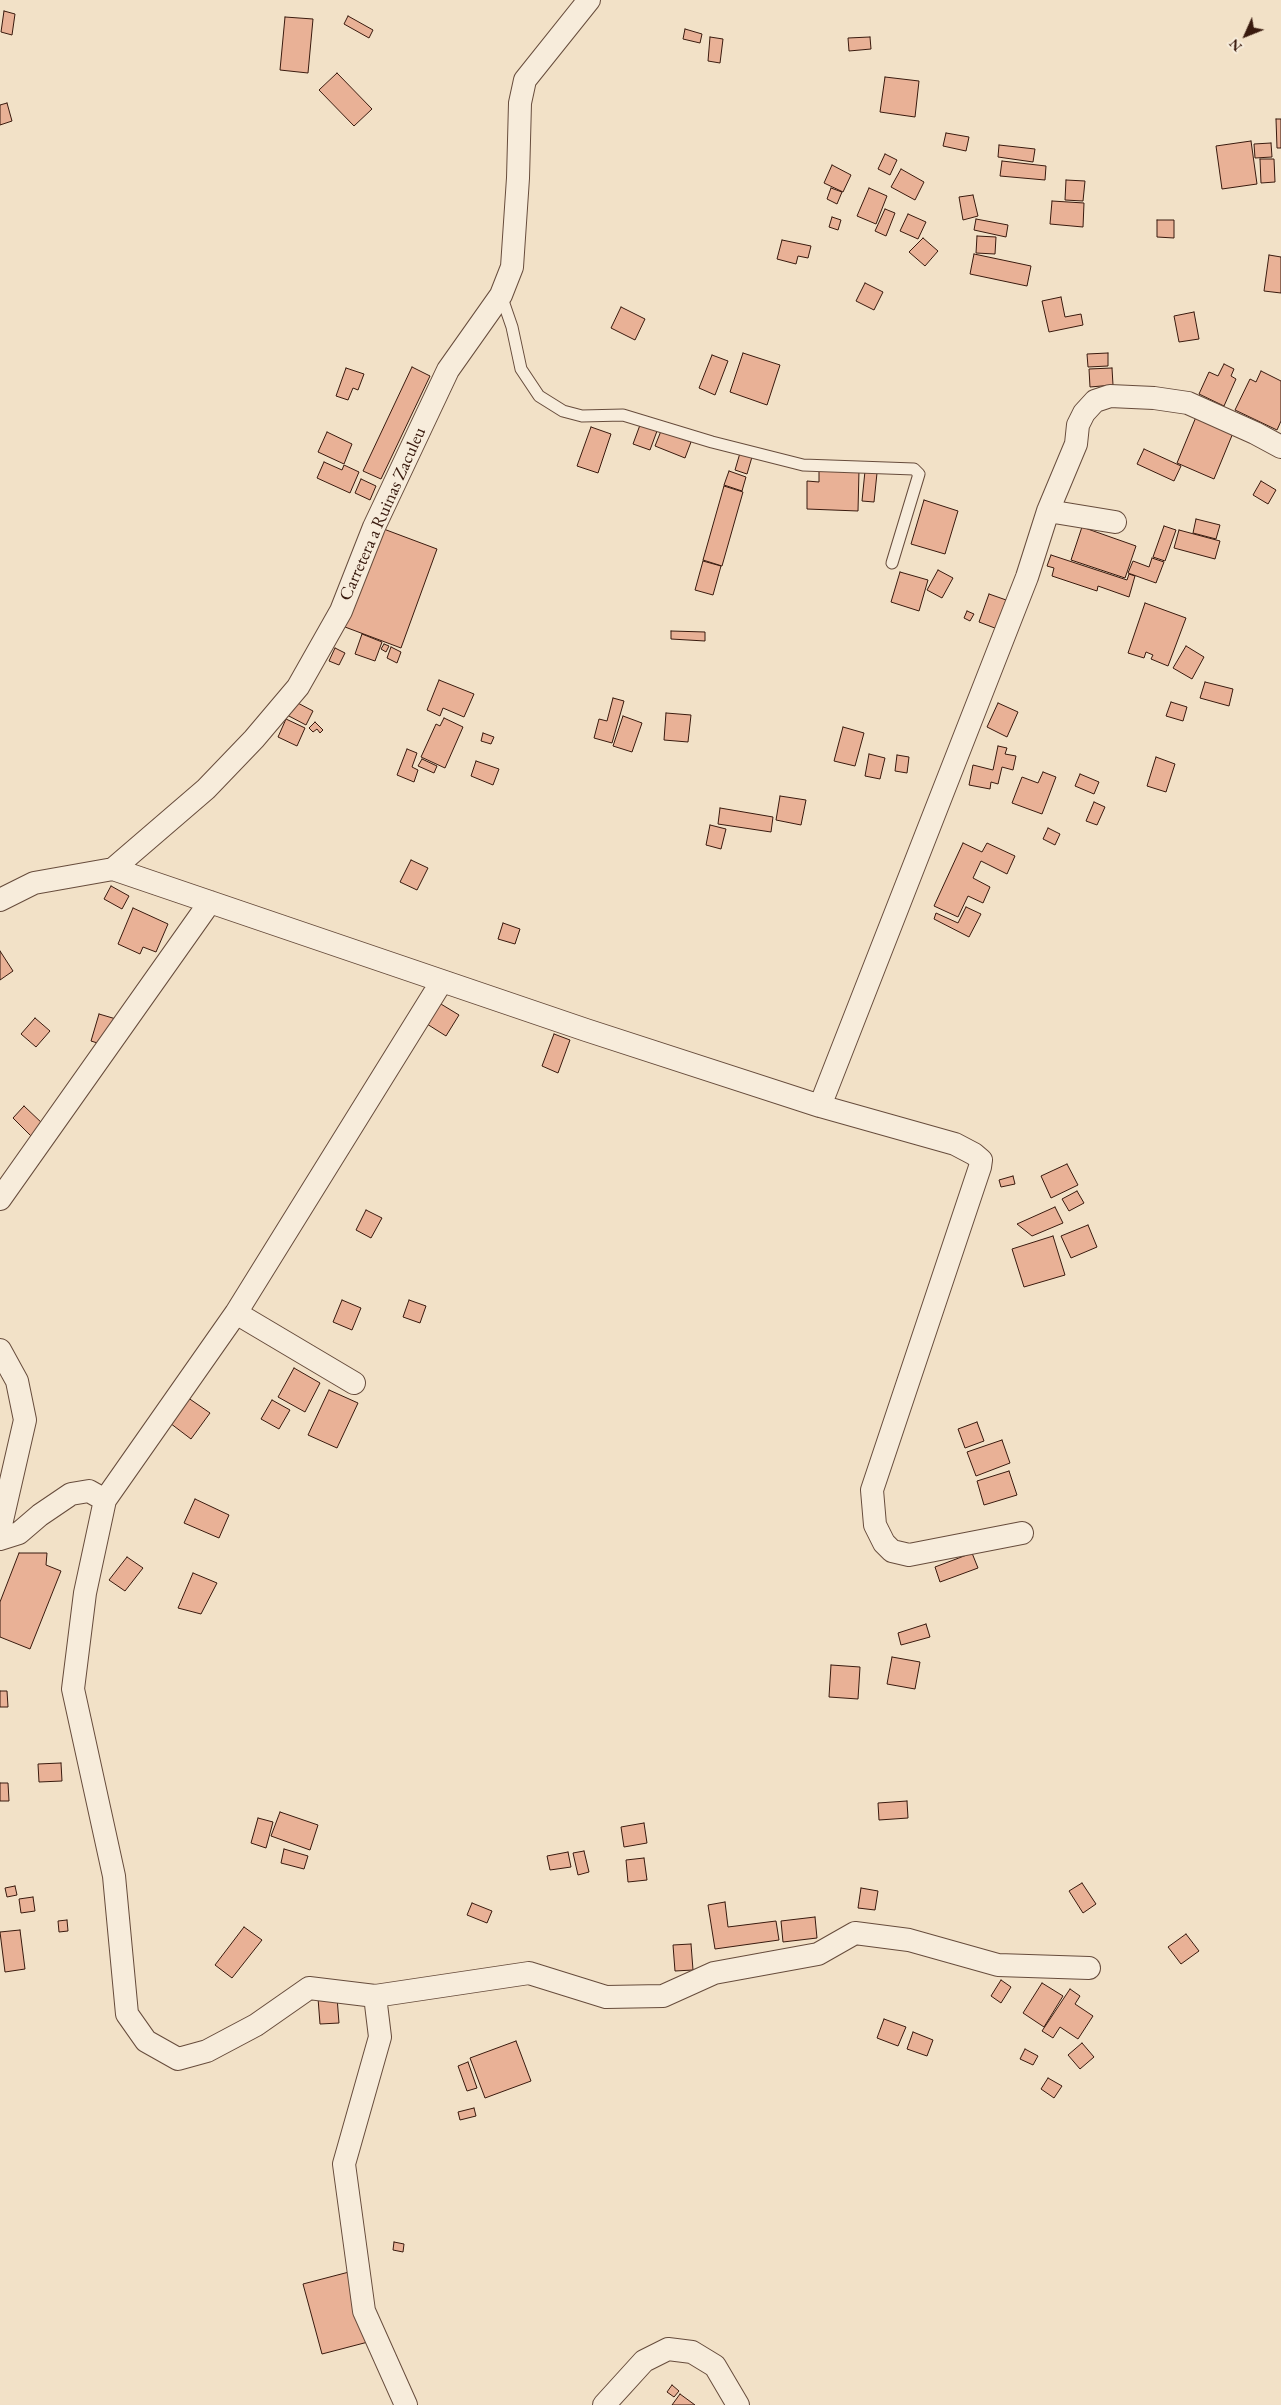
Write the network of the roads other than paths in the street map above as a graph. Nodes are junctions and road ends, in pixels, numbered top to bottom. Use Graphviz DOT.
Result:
graph roads {
  1 [pos="589,0"];
  2 [pos="501,295"];
  3 [pos="1281,447"];
  4 [pos="1048,511"];
  5 [pos="1115,522"];
  6 [pos="892,563"];
  7 [pos="113,869"];
  8 [pos="0,900"];
  9 [pos="210,902"];
  10 [pos="442,981"];
  11 [pos="820,1106"];
  12 [pos="0,1199"];
  13 [pos="236,1313"];
  14 [pos="0,1350"];
  15 [pos="354,1383"];
  16 [pos="105,1500"];
  17 [pos="0,1529"];
  18 [pos="1022,1533"];
  19 [pos="0,1539"];
  20 [pos="1089,1968"];
  21 [pos="375,1996"];
  22 [pos="406,2405"];
  23 [pos="604,2405"];
  24 [pos="738,2405"];
  1 -- 2 [label="street, Carretera a Ruinas Zaculeu"];
  2 -- 6 [label="lane"];
  2 -- 7 [label="street, Carretera a Ruinas Zaculeu"];
  3 -- 4 [label="street"];
  4 -- 5 [label="street"];
  4 -- 11 [label="street"];
  7 -- 8 [label="street"];
  7 -- 9 [label="street"];
  9 -- 10 [label="street"];
  9 -- 12 [label="street"];
  10 -- 11 [label="street"];
  10 -- 13 [label="street"];
  11 -- 18 [label="street"];
  13 -- 15 [label="street"];
  13 -- 16 [label="street"];
  14 -- 17 [label="street"];
  16 -- 19 [label="street"];
  16 -- 21 [label="street"];
  20 -- 21 [label="street"];
  21 -- 22 [label="street"];
  23 -- 24 [label="street"];
}
